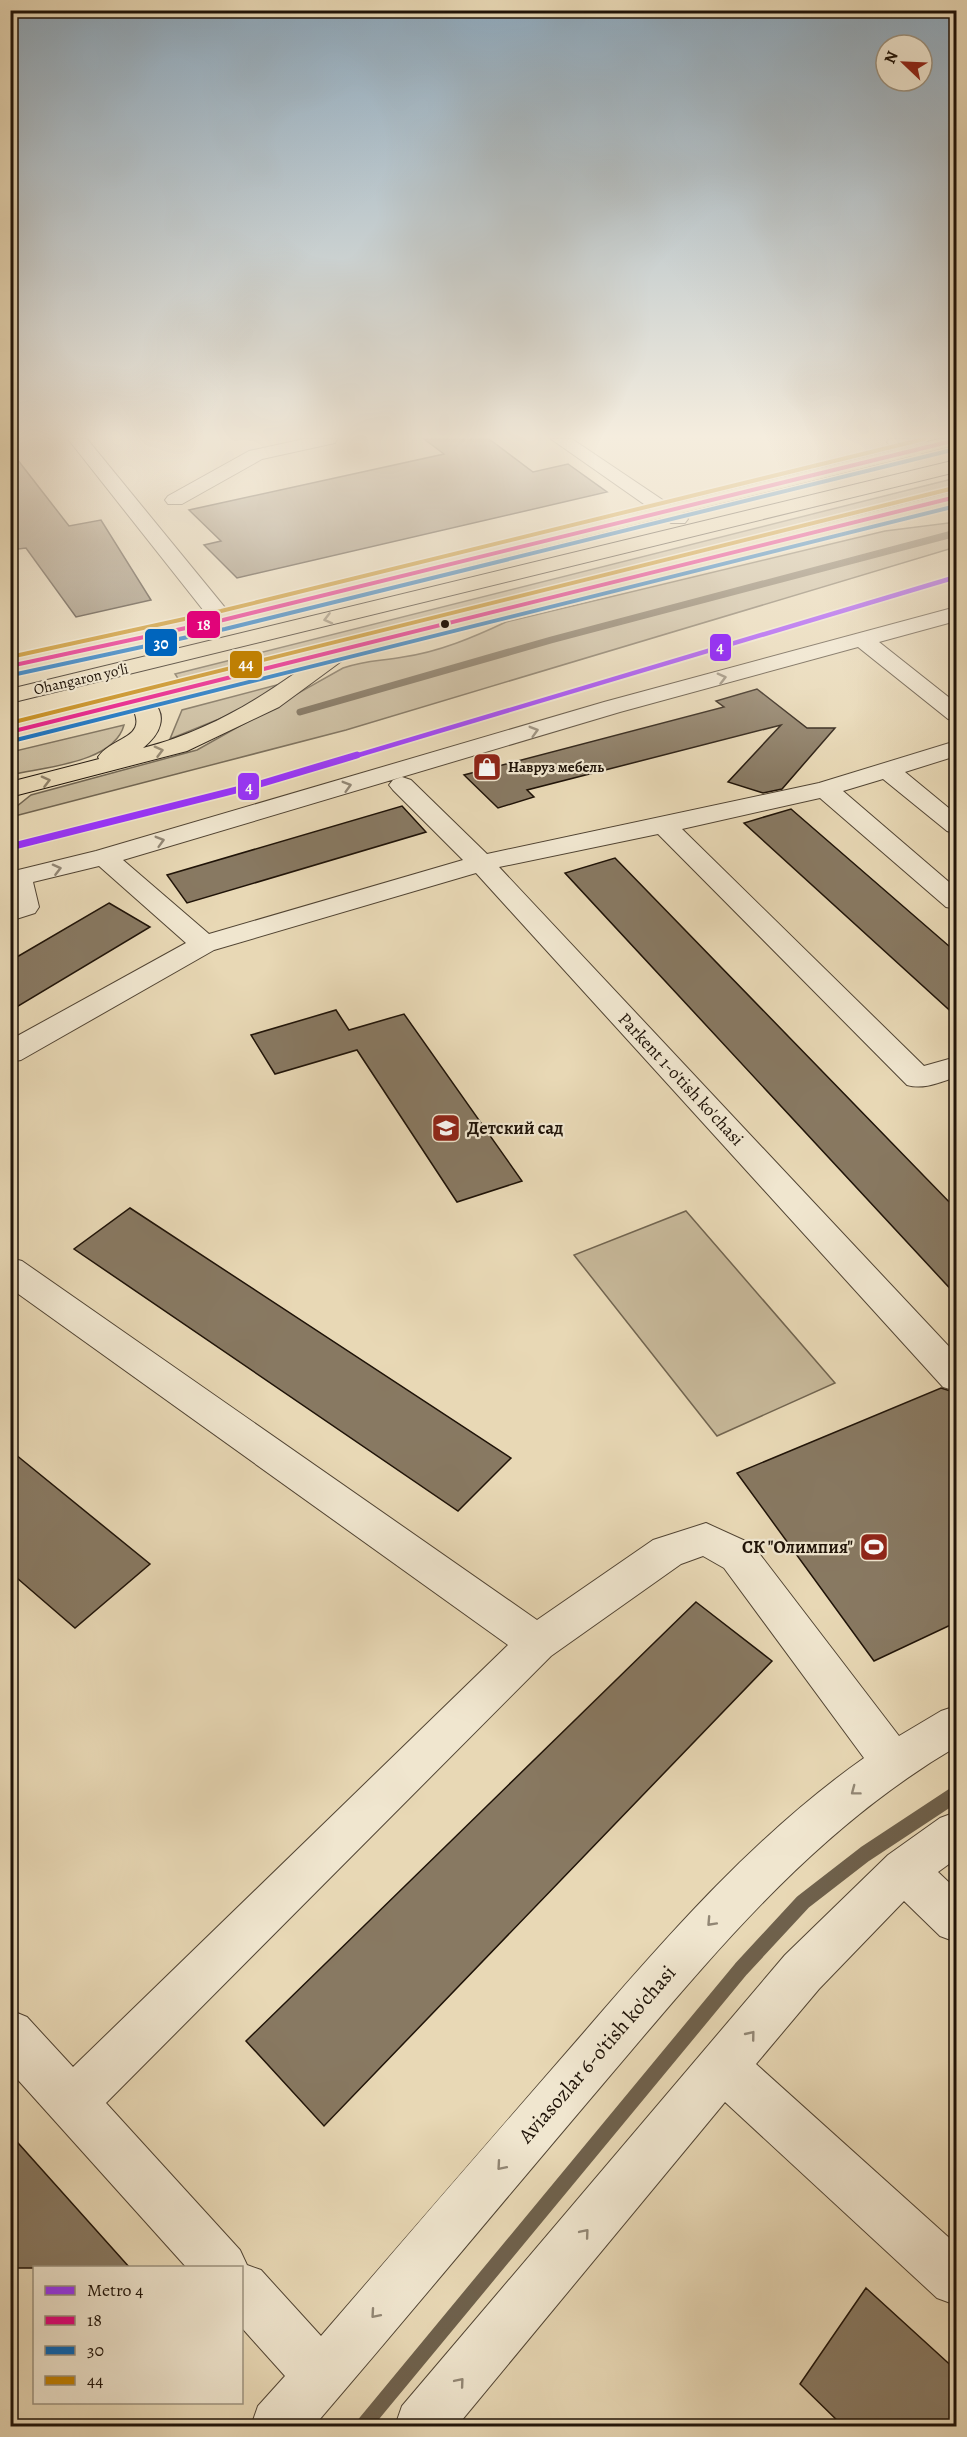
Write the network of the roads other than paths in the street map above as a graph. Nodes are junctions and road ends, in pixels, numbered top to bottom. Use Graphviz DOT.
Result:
graph roads {
  1 [pos="169,553"];
  2 [pos="514,553"];
  3 [pos="601,553"];
  4 [pos="733,553"];
  5 [pos="957,614"];
  6 [pos="223,620"];
  7 [pos="863,640"];
  8 [pos="339,651"];
  9 [pos="10,666"];
  10 [pos="84,679"];
  11 [pos="957,690"];
  12 [pos="10,696"];
  13 [pos="934,697"];
  14 [pos="140,701"];
  15 [pos="957,714"];
  16 [pos="10,732"];
  17 [pos="957,748"];
  18 [pos="888,770"];
  19 [pos="82,772"];
  20 [pos="402,785"];
  21 [pos="825,789"];
  22 [pos="10,790"];
  23 [pos="664,825"];
  24 [pos="957,826"];
  25 [pos="104,857"];
  26 [pos="481,863"];
  27 [pos="15,879"];
  28 [pos="957,902"];
  29 [pos="10,913"];
  30 [pos="204,944"];
  31 [pos="10,1053"];
  32 [pos="957,1067"];
  33 [pos="10,1270"];
  34 [pos="957,1377"];
  35 [pos="537,1643"];
  36 [pos="957,1725"];
  37 [pos="893,1762"];
  38 [pos="957,1833"];
  39 [pos="904,1870"];
  40 [pos="957,1920"];
  41 [pos="10,2034"];
  42 [pos="724,2068"];
  43 [pos="72,2102"];
  44 [pos="220,2266"];
  45 [pos="957,2279"];
  46 [pos="243,2290"];
  47 [pos="321,2376"];
  48 [pos="278,2427"];
  49 [pos="422,2427"];
  1 -- 6 [label="street"];
  2 -- 6 [label="main road, Ohangaron yoʻli"];
  3 -- 10 [label="main road, Ohangaron yoʻli, one-way"];
  4 -- 8 [label="main road, Ohangaron yoʻli"];
  5 -- 7 [label="street"];
  6 -- 9 [label="main road, Ohangaron yoʻli"];
  7 -- 13 [label="street"];
  25 -- 7 [label="street, one-way"];
  8 -- 14 [label="main road, Ohangaron yoʻli"];
  19 -- 8 [label="main road, one-way"];
  10 -- 12 [label="main road, Ohangaron yoʻli"];
  10 -- 14 [label="main road"];
  11 -- 13 [label="street"];
  13 -- 15 [label="street"];
  14 -- 16 [label="main road, Ohangaron yoʻli"];
  14 -- 19 [label="main road"];
  17 -- 18 [label="street"];
  18 -- 21 [label="street"];
  18 -- 24 [label="street"];
  22 -- 19 [label="main road, one-way"];
  20 -- 26 [label="street, Parkent 1-o'tish ko'chasi"];
  21 -- 23 [label="street"];
  21 -- 28 [label="street"];
  23 -- 26 [label="street"];
  23 -- 32 [label="street"];
  27 -- 25 [label="street, one-way"];
  25 -- 30 [label="street"];
  26 -- 30 [label="street"];
  26 -- 34 [label="street, Parkent 1-o'tish ko'chasi"];
  27 -- 29 [label="street"];
  30 -- 31 [label="street"];
  33 -- 35 [label="street"];
  35 -- 37 [label="street"];
  35 -- 43 [label="street"];
  36 -- 37 [label="street, Aviasozlar 6-o'tish ko'chasi"];
  37 -- 47 [label="street, Aviasozlar 6-o'tish ko'chasi, one-way"];
  38 -- 39 [label="street"];
  39 -- 40 [label="street"];
  42 -- 39 [label="street, one-way"];
  41 -- 43 [label="street"];
  42 -- 45 [label="street"];
  49 -- 42 [label="street, one-way"];
  43 -- 44 [label="street"];
  46 -- 47 [label="street"];
  47 -- 48 [label="street, Aviasozlar 6-o'tish ko'chasi"];
}
